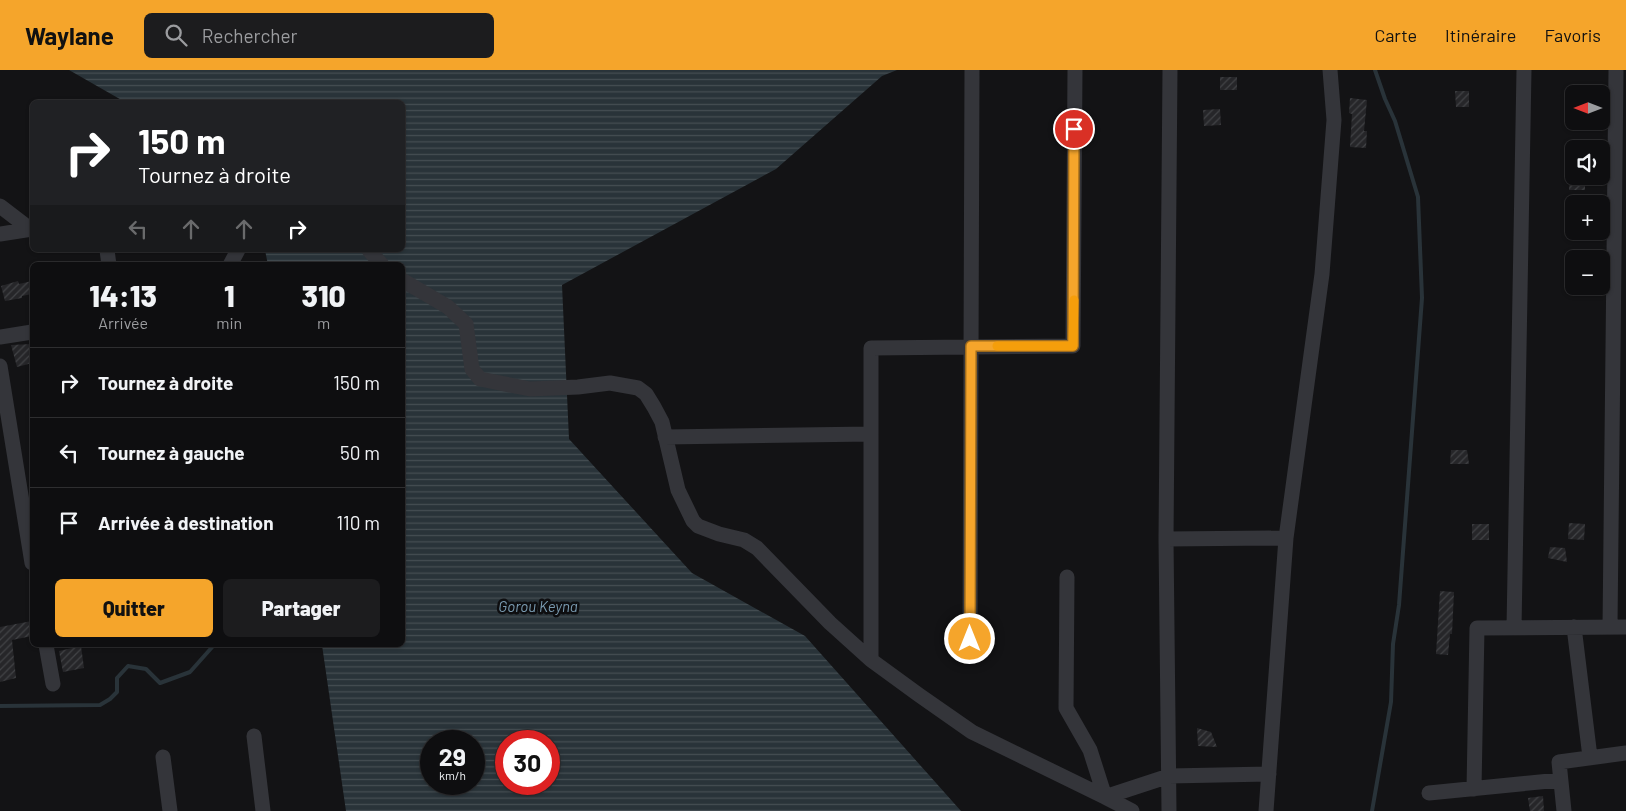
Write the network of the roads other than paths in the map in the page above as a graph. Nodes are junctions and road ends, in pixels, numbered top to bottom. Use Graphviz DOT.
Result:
graph roads {
  1 [pos="972,70"];
  2 [pos="1074,70"];
  3 [pos="1170,70"];
  4 [pos="1330,70"];
  5 [pos="1524,70"];
  6 [pos="1616,70"];
  7 [pos="0,206"];
  8 [pos="30,228"];
  9 [pos="30,229"];
  10 [pos="0,234"];
  11 [pos="370,252"];
  12 [pos="379,262"];
  13 [pos="405,282"];
  14 [pos="30,332"];
  15 [pos="0,336"];
  16 [pos="971,346"];
  17 [pos="0,366"];
  18 [pos="871,434"];
  19 [pos="665,437"];
  20 [pos="30,537"];
  21 [pos="1286,538"];
  22 [pos="1166,539"];
  23 [pos="1067,577"];
  24 [pos="1574,627"];
  25 [pos="1610,627"];
  26 [pos="1626,627"];
  27 [pos="1514,628"];
  28 [pos="970,639"];
  29 [pos="46,647"];
  30 [pos="871,660"];
  31 [pos="53,684"];
  32 [pos="254,736"];
  33 [pos="1626,753"];
  34 [pos="164,757"];
  35 [pos="1590,757"];
  36 [pos="1269,774"];
  37 [pos="1169,776"];
  38 [pos="1560,780"];
  39 [pos="1474,789"];
  40 [pos="1429,793"];
  41 [pos="1106,798"];
  42 [pos="170,811"];
  43 [pos="263,811"];
  44 [pos="1132,811"];
  45 [pos="1169,811"];
  46 [pos="1266,811"];
  47 [pos="1564,811"];
  1 -- 16 [label="street"];
  2 -- 16 [label="street"];
  3 -- 22 [label="street"];
  4 -- 21 [label="street"];
  5 -- 27 [label="street"];
  6 -- 25 [label="street"];
  7 -- 8 [label="street"];
  9 -- 10 [label="street"];
  11 -- 12 [label="street"];
  13 -- 19 [label="street"];
  14 -- 15 [label="street"];
  16 -- 18 [label="street"];
  16 -- 28 [label="street"];
  17 -- 20 [label="street"];
  18 -- 19 [label="street"];
  18 -- 30 [label="street"];
  19 -- 30 [label="street"];
  21 -- 22 [label="street"];
  21 -- 36 [label="street"];
  22 -- 37 [label="street"];
  23 -- 41 [label="street"];
  24 -- 25 [label="street"];
  24 -- 27 [label="street"];
  24 -- 35 [label="street"];
  25 -- 26 [label="street"];
  27 -- 39 [label="street"];
  29 -- 31 [label="street"];
  30 -- 41 [label="street"];
  32 -- 43 [label="street"];
  33 -- 35 [label="street"];
  34 -- 42 [label="street"];
  35 -- 38 [label="street"];
  36 -- 37 [label="street"];
  36 -- 46 [label="street"];
  37 -- 41 [label="street"];
  37 -- 45 [label="street"];
  38 -- 39 [label="street"];
  38 -- 47 [label="street"];
  39 -- 40 [label="street"];
  41 -- 44 [label="street"];
}
